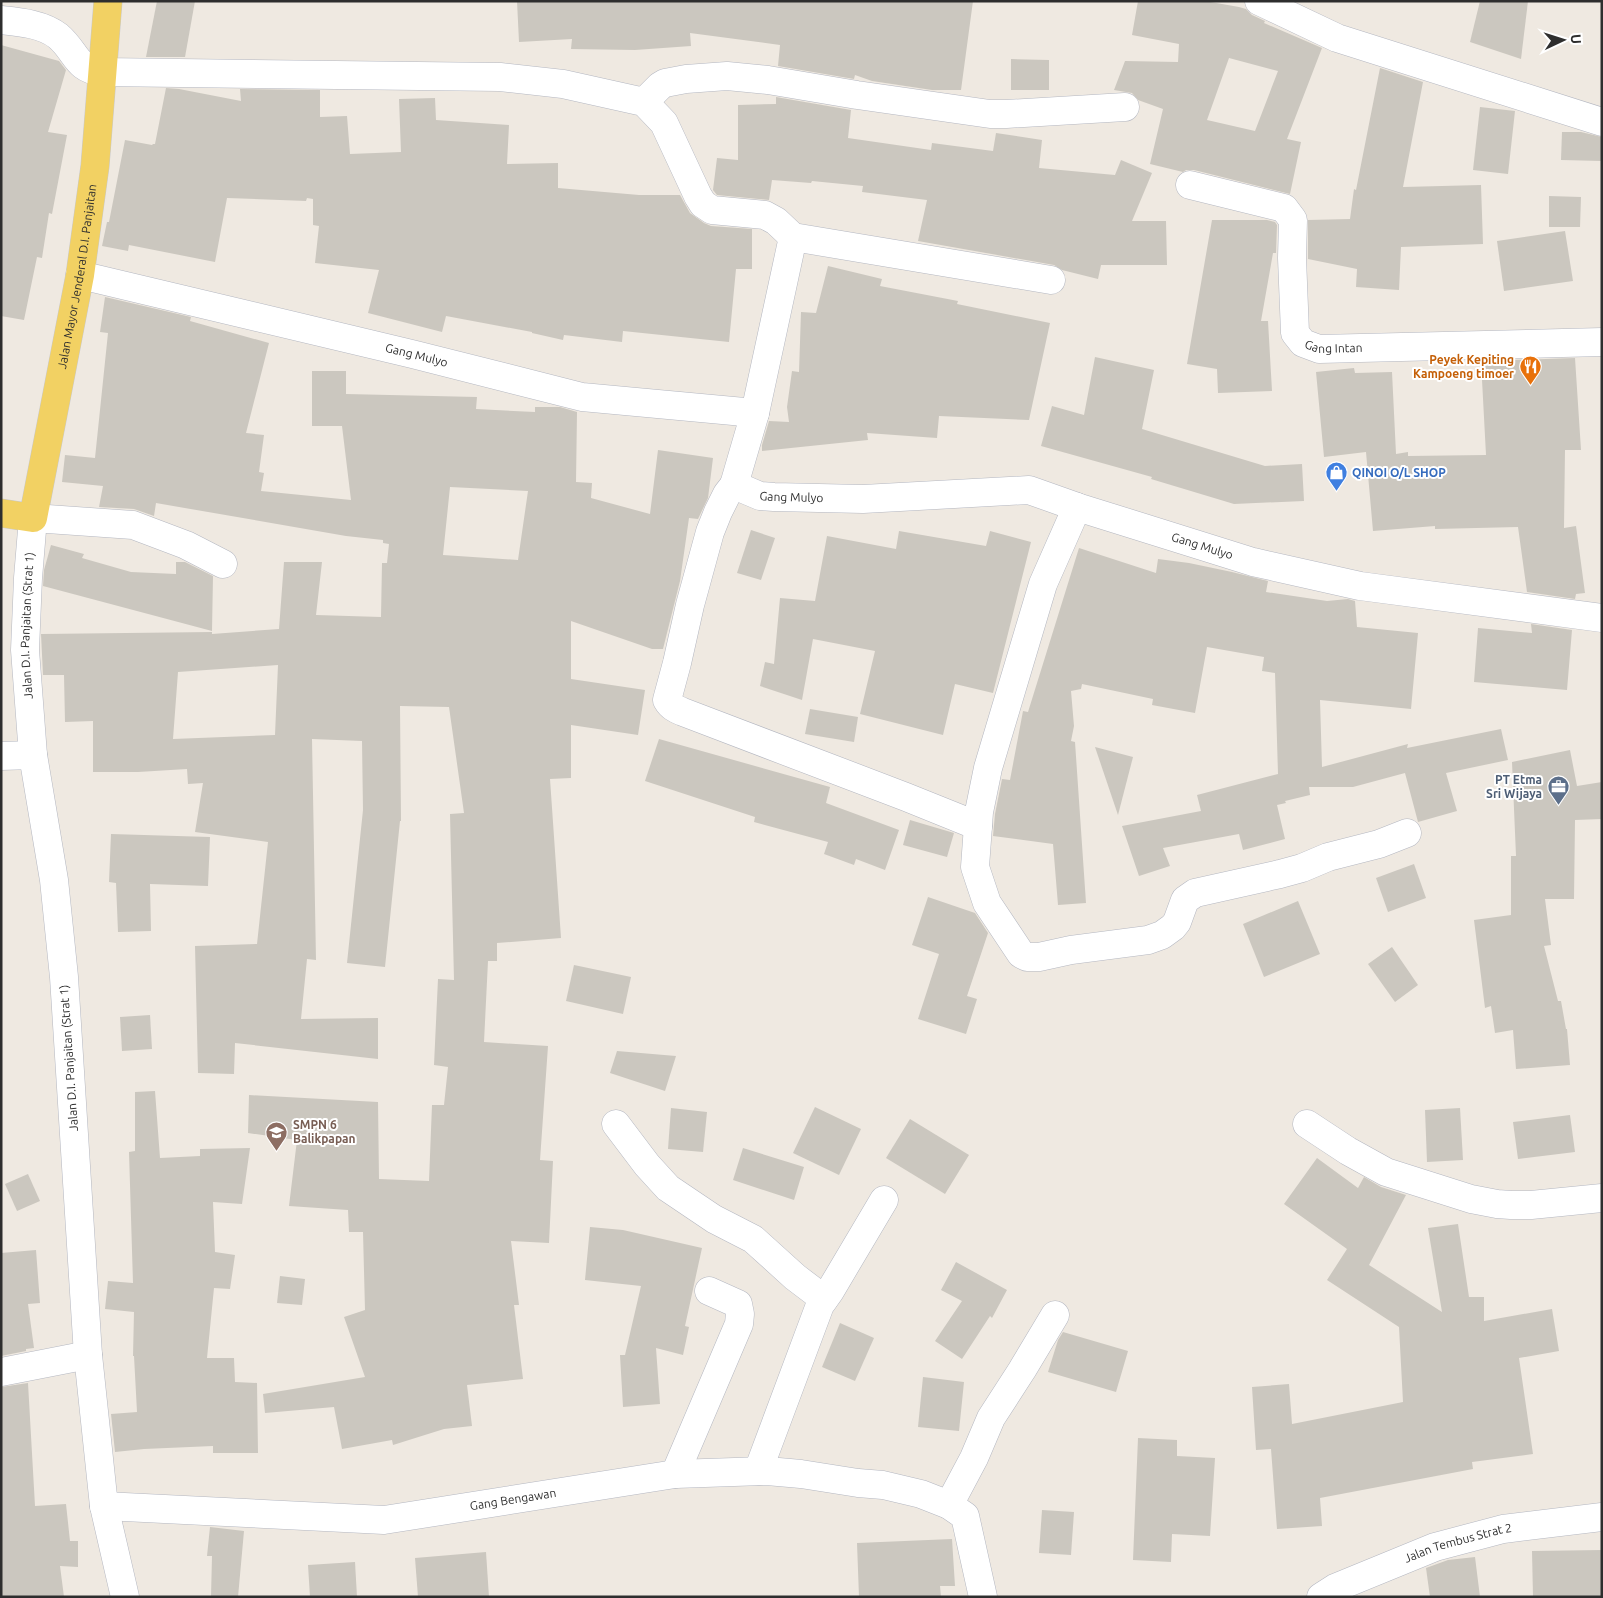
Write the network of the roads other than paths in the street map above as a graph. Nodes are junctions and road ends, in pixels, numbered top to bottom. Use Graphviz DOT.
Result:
graph roads {
  1 [pos="108,1"];
  2 [pos="1259,1"];
  3 [pos="1,20"];
  4 [pos="102,72"];
  5 [pos="644,102"];
  6 [pos="1125,107"];
  7 [pos="1602,122"];
  8 [pos="1190,185"];
  9 [pos="794,237"];
  10 [pos="80,275"];
  11 [pos="1051,280"];
  12 [pos="1602,342"];
  13 [pos="755,413"];
  14 [pos="734,485"];
  15 [pos="1077,507"];
  16 [pos="1,513"];
  17 [pos="33,518"];
  18 [pos="223,564"];
  19 [pos="1602,618"];
  20 [pos="33,755"];
  21 [pos="1,756"];
  22 [pos="978,826"];
  23 [pos="1408,833"];
  24 [pos="616,1124"];
  25 [pos="1307,1124"];
  26 [pos="1602,1198"];
  27 [pos="884,1200"];
  28 [pos="709,1291"];
  29 [pos="824,1300"];
  30 [pos="1054,1315"];
  31 [pos="88,1355"];
  32 [pos="1,1372"];
  33 [pos="758,1471"];
  34 [pos="675,1474"];
  35 [pos="949,1505"];
  36 [pos="104,1506"];
  37 [pos="1602,1517"];
  38 [pos="125,1597"];
  39 [pos="983,1597"];
  40 [pos="1321,1597"];
  1 -- 4 [label="main road, Jalan Mayor Jenderal D.I. Panjaitan"];
  2 -- 7 [label="street"];
  3 -- 4 [label="street"];
  4 -- 5 [label="street"];
  4 -- 10 [label="main road, Jalan Mayor Jenderal D.I. Panjaitan"];
  5 -- 6 [label="street"];
  5 -- 9 [label="street"];
  8 -- 12 [label="street, Gang Intan"];
  9 -- 11 [label="street"];
  9 -- 13 [label="street"];
  10 -- 13 [label="street, Gang Mulyo"];
  10 -- 17 [label="main road, Jalan Mayor Jenderal D.I. Panjaitan"];
  13 -- 14 [label="street"];
  14 -- 15 [label="street, Gang Mulyo"];
  14 -- 22 [label="street"];
  15 -- 19 [label="street, Gang Mulyo"];
  15 -- 22 [label="street"];
  16 -- 17 [label="main road"];
  17 -- 18 [label="street"];
  17 -- 20 [label="street, Jalan D.I. Panjaitan (Strat 1)"];
  20 -- 21 [label="street"];
  20 -- 31 [label="street, Jalan D.I. Panjaitan (Strat 1)"];
  22 -- 23 [label="street"];
  24 -- 29 [label="street"];
  25 -- 26 [label="street"];
  27 -- 29 [label="street"];
  28 -- 34 [label="street"];
  29 -- 33 [label="street"];
  30 -- 35 [label="street"];
  31 -- 32 [label="street"];
  31 -- 36 [label="street, Jalan D.I. Panjaitan (Strat 1)"];
  33 -- 34 [label="street, Gang Bengawan"];
  33 -- 35 [label="street, Gang Bengawan"];
  34 -- 36 [label="street, Gang Bengawan"];
  35 -- 39 [label="street"];
  36 -- 38 [label="street, Jalan D.I. Panjaitan (Strat 1)"];
  37 -- 40 [label="street, Jalan Tembus Strat 2"];
}
